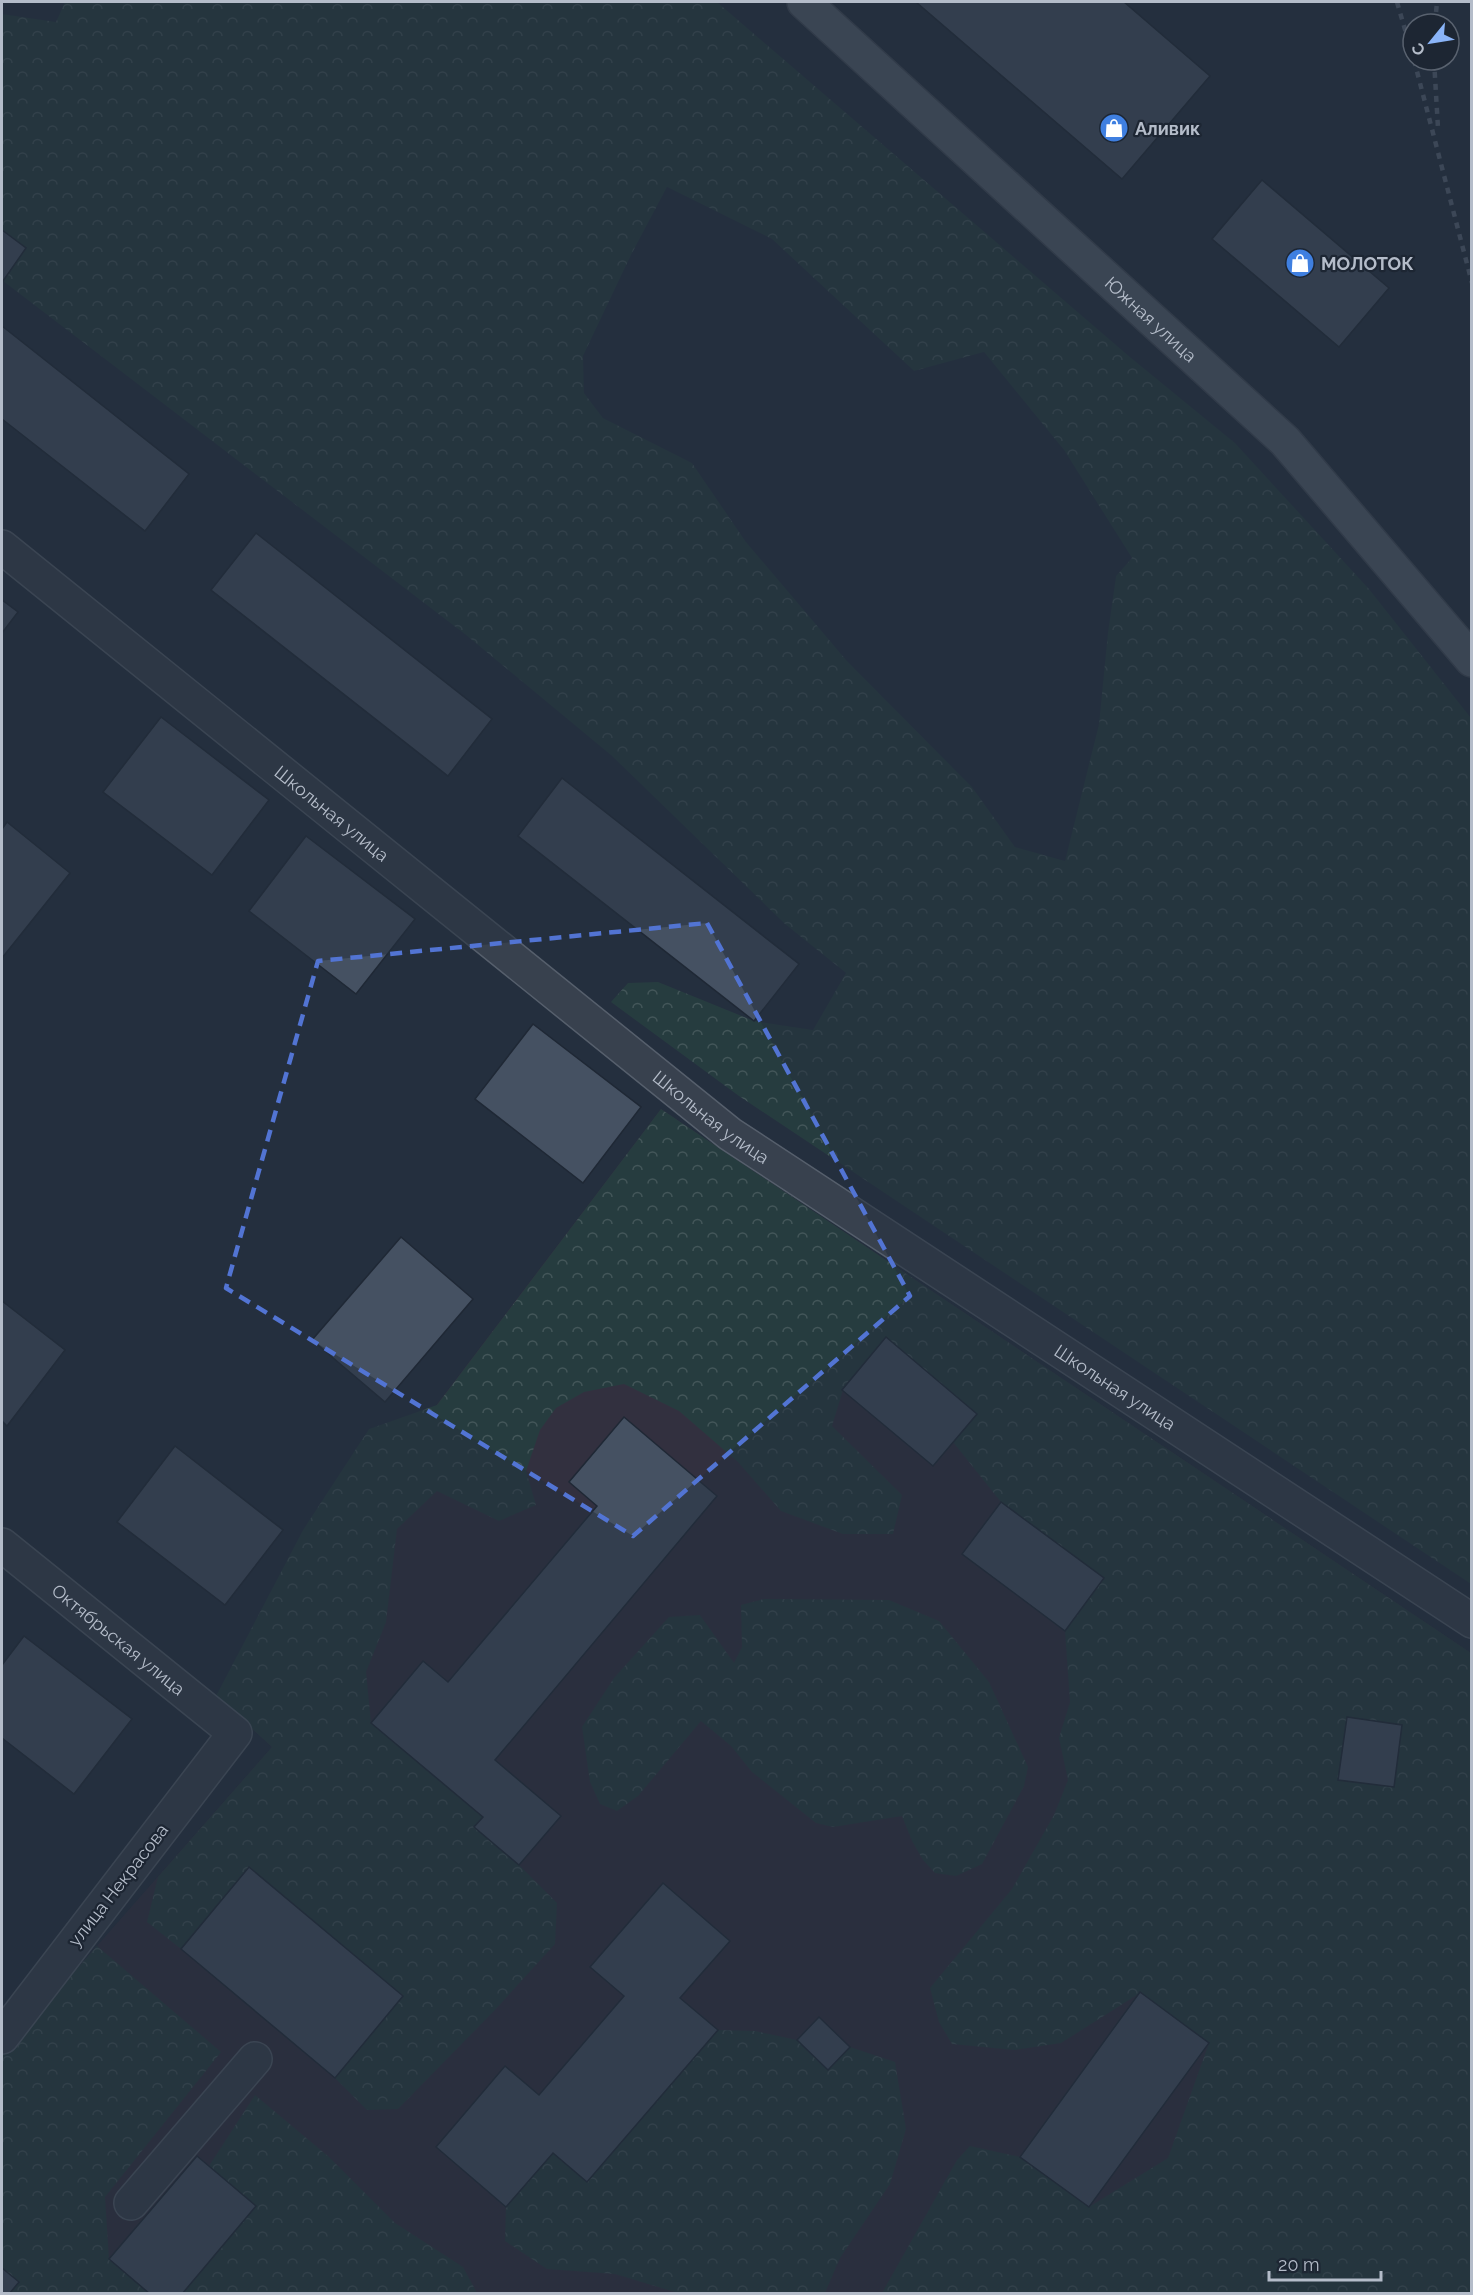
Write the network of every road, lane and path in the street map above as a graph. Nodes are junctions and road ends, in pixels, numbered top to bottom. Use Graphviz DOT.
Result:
graph roads {
  1 [pos="804,2"];
  2 [pos="2,547"];
  3 [pos="1472,660"];
  4 [pos="2,1545"];
  5 [pos="1472,1621"];
  6 [pos="235,1733"];
  7 [pos="2,2037"];
  8 [pos="255,2059"];
  9 [pos="130,2203"];
  1 -- 3 [label="main road, Южная улица"];
  2 -- 5 [label="street, Школьная улица"];
  4 -- 6 [label="street, Октябрьская улица"];
  6 -- 7 [label="street, улица Некрасова"];
  8 -- 9 [label="street"];
}
